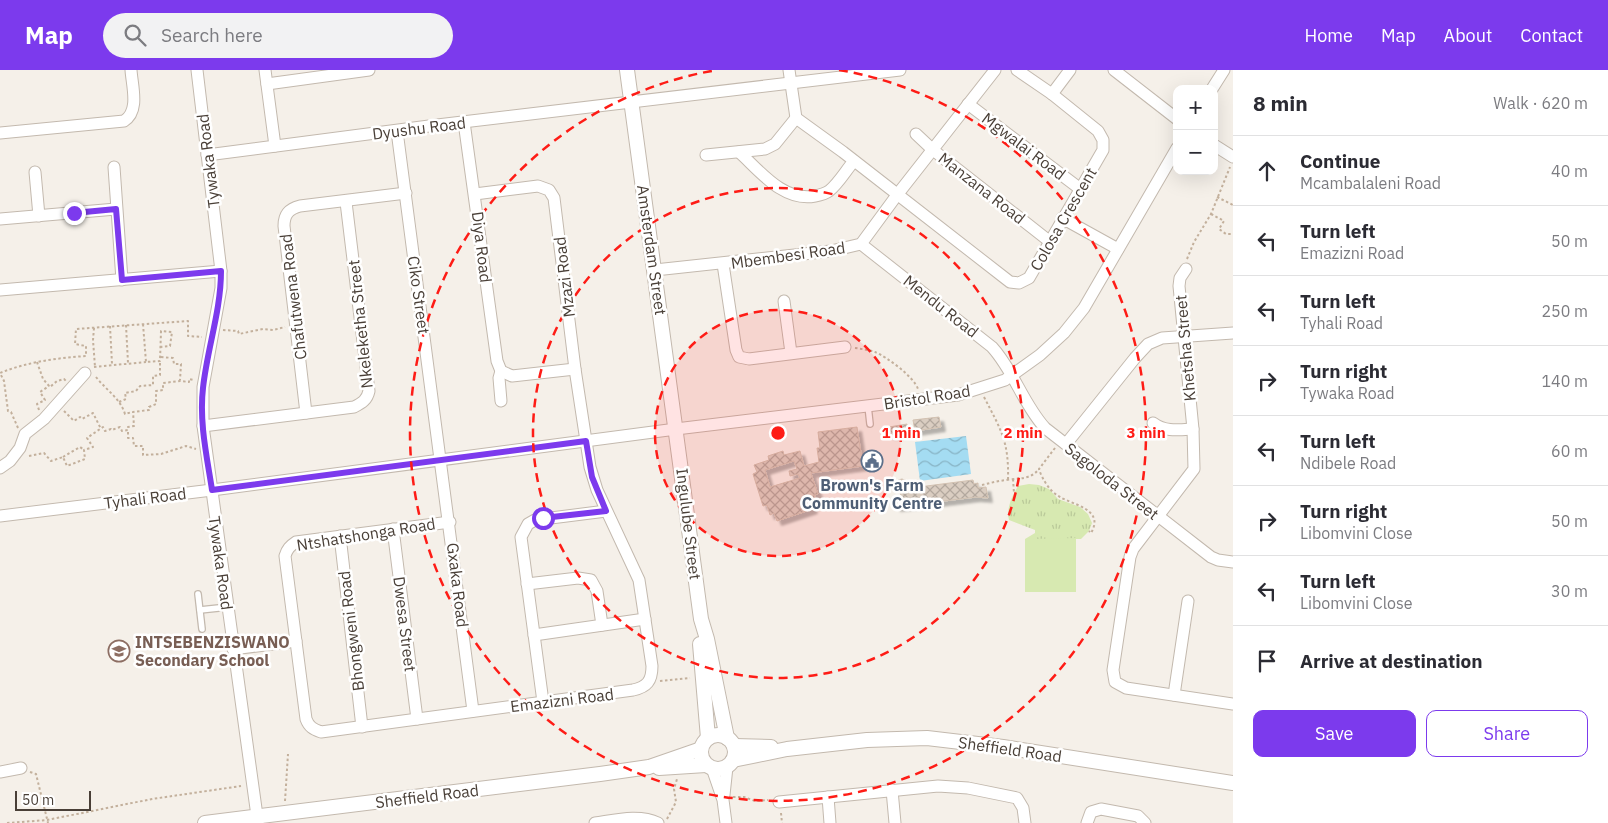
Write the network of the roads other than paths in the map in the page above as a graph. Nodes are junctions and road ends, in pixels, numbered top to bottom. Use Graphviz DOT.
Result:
graph roads {
  1 [pos="130,70"];
  2 [pos="197,70"];
  3 [pos="265,70"];
  4 [pos="369,70"];
  5 [pos="627,70"];
  6 [pos="789,70"];
  7 [pos="900,70"];
  8 [pos="995,70"];
  9 [pos="1017,70"];
  10 [pos="1070,70"];
  11 [pos="1114,70"];
  12 [pos="1224,70"];
  13 [pos="326,73"];
  14 [pos="790,83"];
  15 [pos="267,84"];
  16 [pos="1215,85"];
  17 [pos="1052,94"];
  18 [pos="631,102"];
  19 [pos="968,104"];
  20 [pos="1173,116"];
  21 [pos="796,118"];
  22 [pos="464,122"];
  23 [pos="397,131"];
  24 [pos="0,133"];
  25 [pos="916,134"];
  26 [pos="275,146"];
  27 [pos="1218,148"];
  28 [pos="933,150"];
  29 [pos="739,152"];
  30 [pos="207,155"];
  31 [pos="706,155"];
  32 [pos="1173,155"];
  33 [pos="1233,159"];
  34 [pos="854,161"];
  35 [pos="114,167"];
  36 [pos="35,172"];
  37 [pos="1079,188"];
  38 [pos="406,194"];
  39 [pos="475,194"];
  40 [pos="897,195"];
  41 [pos="346,202"];
  42 [pos="116,209"];
  43 [pos="38,216"];
  44 [pos="1062,218"];
  45 [pos="0,219"];
  46 [pos="1049,241"];
  47 [pos="861,244"];
  48 [pos="1118,249"];
  49 [pos="723,264"];
  50 [pos="1186,269"];
  51 [pos="654,270"];
  52 [pos="221,271"];
  53 [pos="122,280"];
  54 [pos="0,290"];
  55 [pos="784,301"];
  56 [pos="1233,332"];
  57 [pos="1184,337"];
  58 [pos="845,347"];
  59 [pos="791,354"];
  60 [pos="575,369"];
  61 [pos="90,370"];
  62 [pos="501,371"];
  63 [pos="1013,375"];
  64 [pos="501,401"];
  65 [pos="868,406"];
  66 [pos="306,413"];
  67 [pos="1153,423"];
  68 [pos="870,424"];
  69 [pos="203,426"];
  70 [pos="676,429"];
  71 [pos="1192,429"];
  72 [pos="586,441"];
  73 [pos="1063,442"];
  74 [pos="441,459"];
  75 [pos="0,468"];
  76 [pos="212,490"];
  77 [pos="606,511"];
  78 [pos="0,516"];
  79 [pos="1158,517"];
  80 [pos="450,522"];
  81 [pos="393,529"];
  82 [pos="340,536"];
  83 [pos="1233,562"];
  84 [pos="527,584"];
  85 [pos="198,594"];
  86 [pos="1188,602"];
  87 [pos="228,607"];
  88 [pos="200,610"];
  89 [pos="645,619"];
  90 [pos="701,619"];
  91 [pos="602,625"];
  92 [pos="202,629"];
  93 [pos="534,635"];
  94 [pos="296,641"];
  95 [pos="233,649"];
  96 [pos="1174,696"];
  97 [pos="542,702"];
  98 [pos="1233,704"];
  99 [pos="474,711"];
  100 [pos="417,719"];
  101 [pos="362,727"];
  102 [pos="705,744"];
  103 [pos="730,753"];
  104 [pos="709,766"];
  105 [pos="649,767"];
  106 [pos="21,768"];
  107 [pos="0,772"];
  108 [pos="1233,783"];
  109 [pos="892,790"];
  110 [pos="828,797"];
  111 [pos="723,800"];
  112 [pos="778,802"];
  113 [pos="257,820"];
  114 [pos="205,823"];
  115 [pos="595,823"];
  116 [pos="658,823"];
  117 [pos="726,823"];
  118 [pos="830,823"];
  119 [pos="895,823"];
  120 [pos="1025,823"];
  121 [pos="1087,823"];
  122 [pos="1144,823"];
  1 -- 24 [label="street"];
  2 -- 30 [label="street, Tywaka Road"];
  3 -- 15 [label="street"];
  4 -- 13 [label="street"];
  5 -- 18 [label="street, Amsterdam Street"];
  6 -- 14 [label="street"];
  7 -- 14 [label="street, Dyushu Road"];
  8 -- 19 [label="street"];
  9 -- 17 [label="street, Colosa Crescent"];
  10 -- 17 [label="street"];
  11 -- 20 [label="street"];
  12 -- 16 [label="street"];
  13 -- 15 [label="street"];
  14 -- 18 [label="street, Dyushu Road"];
  14 -- 21 [label="street"];
  15 -- 26 [label="street"];
  17 -- 37 [label="street, Colosa Crescent"];
  18 -- 22 [label="street, Dyushu Road"];
  18 -- 51 [label="street, Amsterdam Street"];
  19 -- 28 [label="street"];
  19 -- 37 [label="street, Mgwalai Road"];
  21 -- 29 [label="street"];
  21 -- 34 [label="street, Colosa Crescent"];
  22 -- 23 [label="street, Dyushu Road"];
  22 -- 39 [label="street, Diya Road"];
  23 -- 26 [label="street, Dyushu Road"];
  23 -- 38 [label="street, Ciko Street"];
  25 -- 28 [label="street, Manzana Road"];
  26 -- 30 [label="street, Dyushu Road"];
  27 -- 33 [label="street"];
  28 -- 40 [label="street"];
  28 -- 46 [label="street, Manzana Road"];
  29 -- 31 [label="street"];
  29 -- 34 [label="street"];
  30 -- 52 [label="street, Tywaka Road"];
  32 -- 48 [label="street, Bristol Road"];
  34 -- 40 [label="street, Colosa Crescent"];
  35 -- 42 [label="street"];
  36 -- 43 [label="street"];
  37 -- 44 [label="street, Colosa Crescent"];
  38 -- 41 [label="street, Chafutwena Road"];
  38 -- 74 [label="street, Ciko Street"];
  39 -- 60 [label="street, Mzazi Road"];
  39 -- 62 [label="street, Diya Road"];
  40 -- 46 [label="street, Colosa Crescent"];
  40 -- 47 [label="street, Mbembesi Road"];
  41 -- 66 [label="street, Nkeleketha Street"];
  41 -- 66 [label="street, Chafutwena Road"];
  42 -- 43 [label="street"];
  42 -- 53 [label="street"];
  43 -- 45 [label="street"];
  44 -- 46 [label="street, Colosa Crescent"];
  44 -- 48 [label="street"];
  47 -- 49 [label="street, Mbembesi Road"];
  47 -- 63 [label="street, Mendu Road"];
  48 -- 63 [label="street, Bristol Road"];
  49 -- 51 [label="street, Mbembesi Road"];
  49 -- 59 [label="street"];
  50 -- 57 [label="street, Khetsha Street"];
  51 -- 70 [label="street, Amsterdam Street"];
  52 -- 53 [label="street"];
  52 -- 69 [label="street, Tywaka Road"];
  53 -- 54 [label="street"];
  55 -- 59 [label="street"];
  56 -- 57 [label="street"];
  57 -- 71 [label="street, Khetsha Street"];
  57 -- 73 [label="street"];
  58 -- 59 [label="street"];
  60 -- 62 [label="street"];
  60 -- 72 [label="street, Mzazi Road"];
  61 -- 75 [label="street"];
  62 -- 64 [label="street, Diya Road"];
  63 -- 65 [label="street, Bristol Road"];
  63 -- 73 [label="street, Sagoloda Street"];
  65 -- 68 [label="lane"];
  65 -- 70 [label="street, Bristol Road"];
  66 -- 69 [label="street, Nkeleketha Street"];
  67 -- 71 [label="street"];
  69 -- 76 [label="street, Tywaka Road"];
  70 -- 72 [label="street, Tyhali Road"];
  70 -- 90 [label="street, Ingulube Street"];
  71 -- 79 [label="street, Khetsha Street"];
  72 -- 74 [label="street, Tyhali Road"];
  72 -- 77 [label="street"];
  73 -- 79 [label="street, Sagoloda Street"];
  74 -- 76 [label="street, Tyhali Road"];
  74 -- 80 [label="street, Gxaka Road"];
  76 -- 78 [label="street, Tyhali Road"];
  76 -- 87 [label="street, Tywaka Road"];
  77 -- 84 [label="street"];
  77 -- 89 [label="street"];
  79 -- 83 [label="street, Sagoloda Street"];
  79 -- 96 [label="street, Khetsha Street"];
  80 -- 81 [label="street, Ntshatshonga Road"];
  80 -- 99 [label="street, Gxaka Road"];
  81 -- 82 [label="street, Ntshatshonga Road"];
  81 -- 100 [label="street, Dwesa Street"];
  82 -- 94 [label="street, Ntshatshonga Road"];
  82 -- 101 [label="street, Bhongweni Road"];
  84 -- 91 [label="street"];
  84 -- 93 [label="street"];
  85 -- 88 [label="lane"];
  86 -- 96 [label="street"];
  87 -- 88 [label="lane"];
  87 -- 95 [label="street, Tywaka Road"];
  88 -- 92 [label="lane"];
  89 -- 91 [label="street"];
  89 -- 97 [label="street, Emazizni Road"];
  90 -- 102 [label="street, Ingulube Street"];
  90 -- 103 [label="street, Ingulube Street"];
  91 -- 93 [label="street"];
  93 -- 97 [label="street"];
  94 -- 95 [label="street"];
  94 -- 101 [label="street, Emazizni Road"];
  95 -- 113 [label="street, Tywaka Road"];
  96 -- 98 [label="street"];
  97 -- 99 [label="street, Emazizni Road"];
  99 -- 100 [label="street, Emazizni Road"];
  100 -- 101 [label="street, Emazizni Road"];
  102 -- 103 [label="street, Sheffield Road"];
  102 -- 104 [label="street, Ingulube Street"];
  102 -- 105 [label="street, Sheffield Road"];
  103 -- 104 [label="street, Sheffield Road"];
  103 -- 108 [label="street, Sheffield Road"];
  103 -- 111 [label="street, Ingulube Street"];
  104 -- 105 [label="street, Sheffield Road"];
  104 -- 111 [label="street, Ingulube Street"];
  105 -- 113 [label="street, Sheffield Road"];
  106 -- 107 [label="street"];
  109 -- 110 [label="street"];
  109 -- 119 [label="street"];
  109 -- 120 [label="street"];
  110 -- 112 [label="street"];
  110 -- 118 [label="street"];
  111 -- 117 [label="street, Ingulube Street"];
  113 -- 114 [label="street, Sheffield Road"];
  115 -- 116 [label="street"];
  121 -- 122 [label="street"];
}
